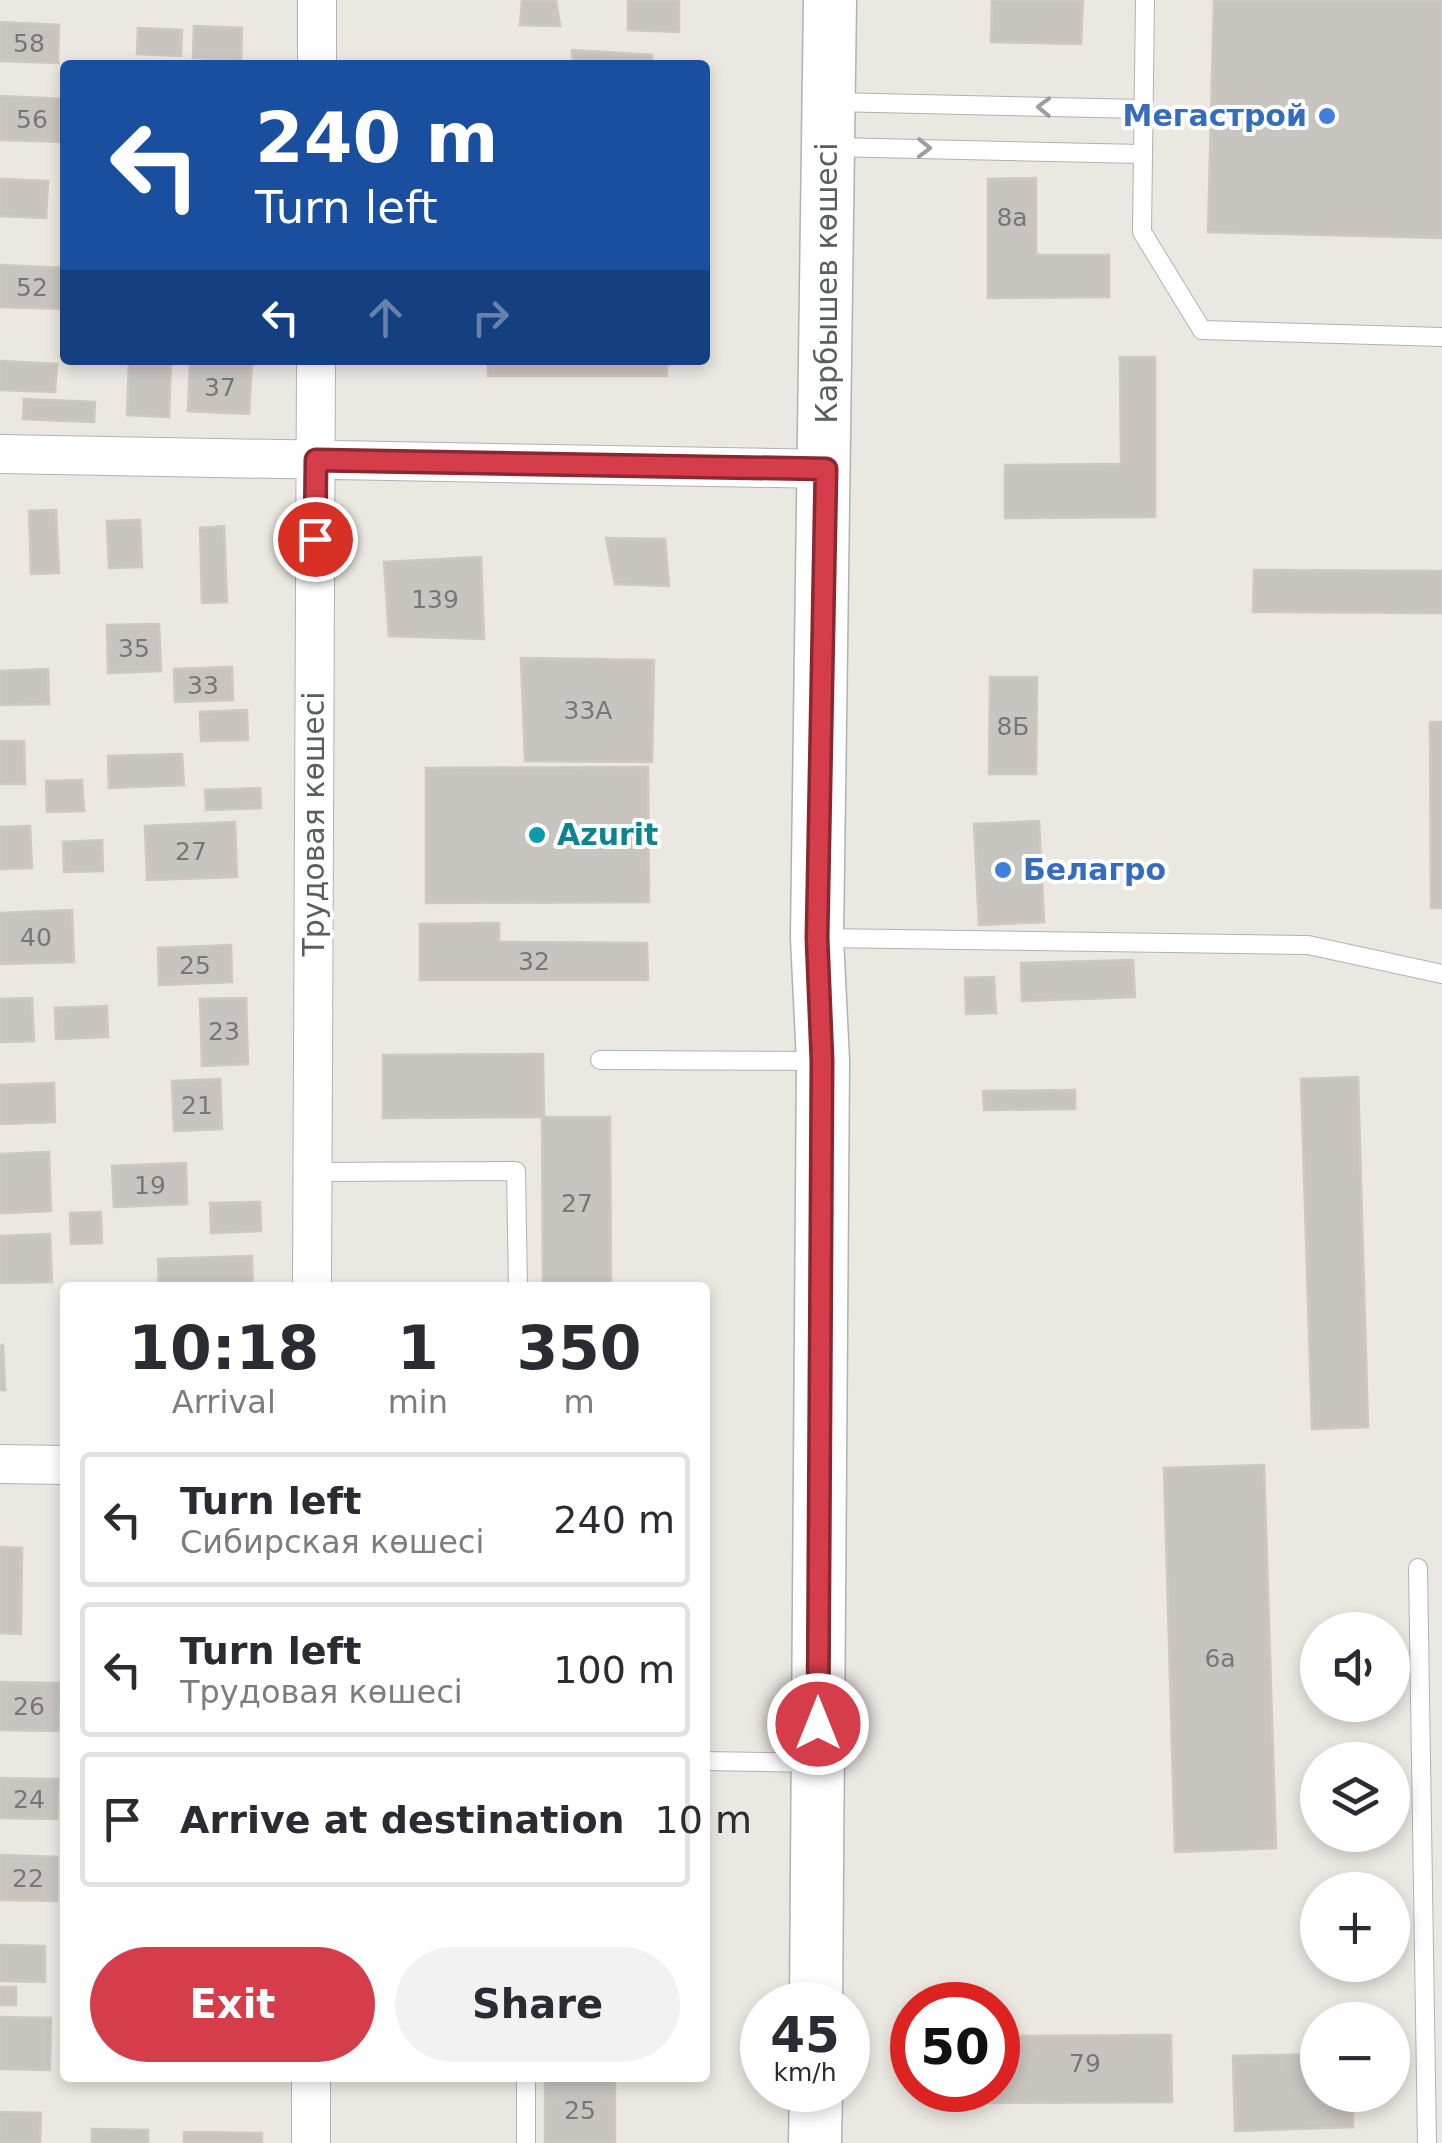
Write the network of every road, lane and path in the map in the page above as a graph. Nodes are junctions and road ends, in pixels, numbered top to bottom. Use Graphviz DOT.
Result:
graph roads {
  1 [pos="317,0"];
  2 [pos="830,0"];
  3 [pos="1144,0"];
  4 [pos="316,60"];
  5 [pos="1142,109"];
  6 [pos="827,124"];
  7 [pos="1140,154"];
  8 [pos="1442,337"];
  9 [pos="316,365"];
  10 [pos="0,454"];
  11 [pos="316,460"];
  12 [pos="826,469"];
  13 [pos="817,938"];
  14 [pos="1442,974"];
  15 [pos="600,1060"];
  16 [pos="822,1061"];
  17 [pos="312,1172"];
  18 [pos="312,1282"];
  19 [pos="518,1282"];
  20 [pos="0,1464"];
  21 [pos="60,1466"];
  22 [pos="1418,1568"];
  23 [pos="710,1761"];
  24 [pos="818,1763"];
  25 [pos="816,1982"];
  26 [pos="311,2082"];
  27 [pos="526,2082"];
  28 [pos="816,2112"];
  29 [pos="311,2143"];
  30 [pos="526,2143"];
  31 [pos="816,2143"];
  32 [pos="1427,2143"];
  1 -- 4 [label="street"];
  2 -- 6 [label="main road, Карбышев көшесі"];
  3 -- 5 [label="lane"];
  5 -- 6 [label="lane, one-way"];
  5 -- 7 [label="lane"];
  6 -- 7 [label="lane, one-way"];
  6 -- 12 [label="main road, Карбышев көшесі"];
  7 -- 8 [label="lane"];
  9 -- 11 [label="street, Трудовая көшесі"];
  10 -- 11 [label="street"];
  11 -- 12 [label="street"];
  11 -- 17 [label="street, Трудовая көшесі"];
  12 -- 13 [label="main road, Карбышев көшесі"];
  13 -- 14 [label="lane"];
  13 -- 16 [label="main road, Карбышев көшесі"];
  15 -- 16 [label="lane"];
  16 -- 24 [label="main road, Карбышев көшесі"];
  17 -- 18 [label="street, Трудовая көшесі"];
  17 -- 19 [label="lane"];
  20 -- 21 [label="street"];
  22 -- 32 [label="lane"];
  23 -- 24 [label="lane"];
  24 -- 25 [label="main road, Карбышев көшесі"];
  26 -- 29 [label="street"];
  27 -- 30 [label="lane"];
  28 -- 31 [label="main road"];
}
